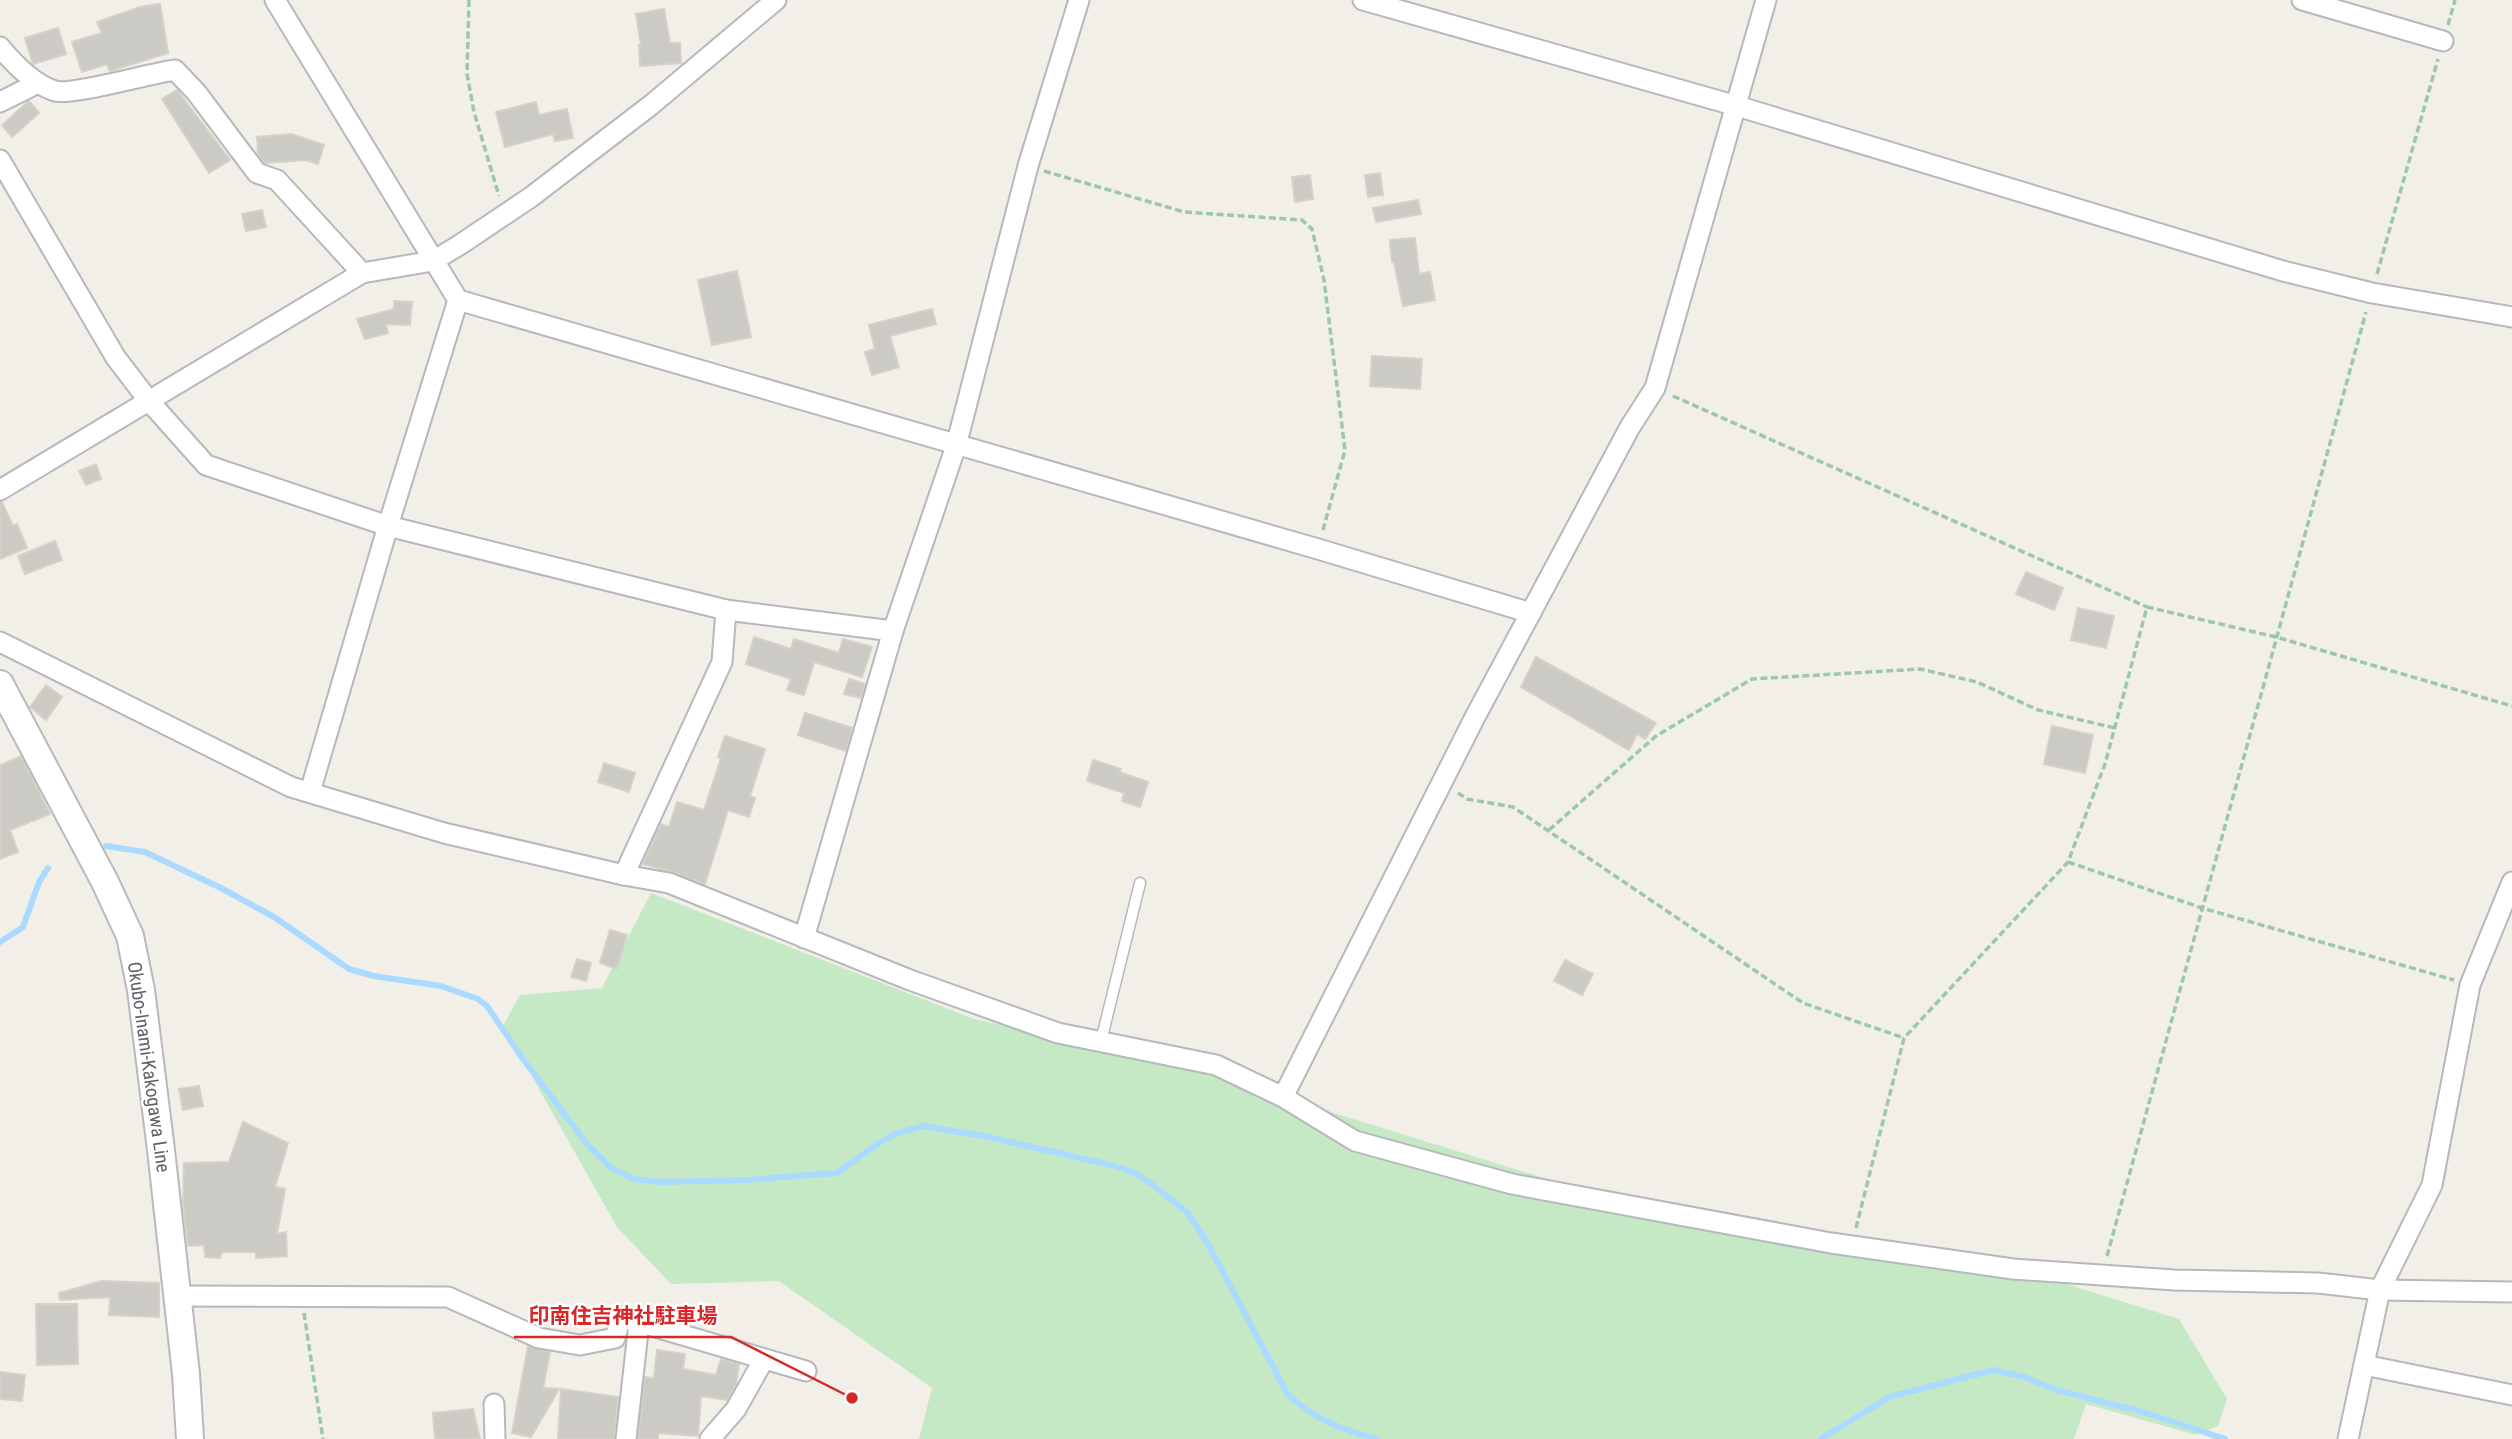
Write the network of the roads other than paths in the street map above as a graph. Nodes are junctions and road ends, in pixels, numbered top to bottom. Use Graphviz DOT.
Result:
graph roads {
  1 [pos="275,0"];
  2 [pos="776,0"];
  3 [pos="1079,0"];
  4 [pos="1363,0"];
  5 [pos="1766,0"];
  6 [pos="2302,0"];
  7 [pos="2443,41"];
  8 [pos="0,47"];
  9 [pos="38,83"];
  10 [pos="0,102"];
  11 [pos="1737,106"];
  12 [pos="0,160"];
  13 [pos="433,261"];
  14 [pos="362,273"];
  15 [pos="458,300"];
  16 [pos="2512,317"];
  17 [pos="149,401"];
  18 [pos="956,446"];
  19 [pos="0,490"];
  20 [pos="388,526"];
  21 [pos="726,610"];
  22 [pos="1531,613"];
  23 [pos="893,631"];
  24 [pos="0,642"];
  25 [pos="0,684"];
  26 [pos="310,792"];
  27 [pos="624,875"];
  28 [pos="2512,882"];
  29 [pos="1140,883"];
  30 [pos="2507,910"];
  31 [pos="804,938"];
  32 [pos="1101,1041"];
  33 [pos="1283,1097"];
  34 [pos="2380,1290"];
  35 [pos="2512,1292"];
  36 [pos="177,1296"];
  37 [pos="639,1322"];
  38 [pos="764,1359"];
  39 [pos="2364,1365"];
  40 [pos="806,1371"];
  41 [pos="2512,1395"];
  42 [pos="494,1404"];
  43 [pos="190,1439"];
  44 [pos="495,1439"];
  45 [pos="626,1439"];
  46 [pos="710,1439"];
  47 [pos="2348,1439"];
  1 -- 13 [label="street"];
  2 -- 13 [label="street"];
  3 -- 18 [label="street"];
  4 -- 11 [label="street"];
  5 -- 11 [label="street"];
  6 -- 7 [label="street"];
  8 -- 9 [label="street"];
  9 -- 10 [label="street"];
  9 -- 14 [label="street"];
  11 -- 16 [label="street"];
  11 -- 22 [label="street"];
  12 -- 17 [label="street"];
  13 -- 14 [label="street"];
  13 -- 15 [label="street"];
  14 -- 17 [label="street"];
  15 -- 18 [label="street"];
  15 -- 20 [label="street"];
  17 -- 19 [label="street"];
  17 -- 20 [label="street"];
  18 -- 22 [label="street"];
  18 -- 23 [label="street"];
  20 -- 21 [label="street"];
  20 -- 26 [label="street"];
  21 -- 23 [label="street"];
  21 -- 27 [label="street"];
  22 -- 33 [label="street"];
  23 -- 31 [label="street"];
  24 -- 26 [label="street"];
  25 -- 36 [label="main road, Okubo-Inami-Kakogawa Line"];
  26 -- 27 [label="street"];
  27 -- 31 [label="street"];
  28 -- 30 [label="street"];
  29 -- 32 [label="lane"];
  30 -- 34 [label="street"];
  31 -- 32 [label="street"];
  32 -- 33 [label="street"];
  33 -- 34 [label="street"];
  34 -- 35 [label="street"];
  34 -- 39 [label="street"];
  36 -- 37 [label="street"];
  36 -- 43 [label="main road, Okubo-Inami-Kakogawa Line"];
  37 -- 38 [label="street"];
  37 -- 45 [label="street"];
  38 -- 40 [label="street"];
  38 -- 46 [label="street"];
  39 -- 41 [label="street"];
  39 -- 47 [label="street"];
  42 -- 44 [label="street"];
}
